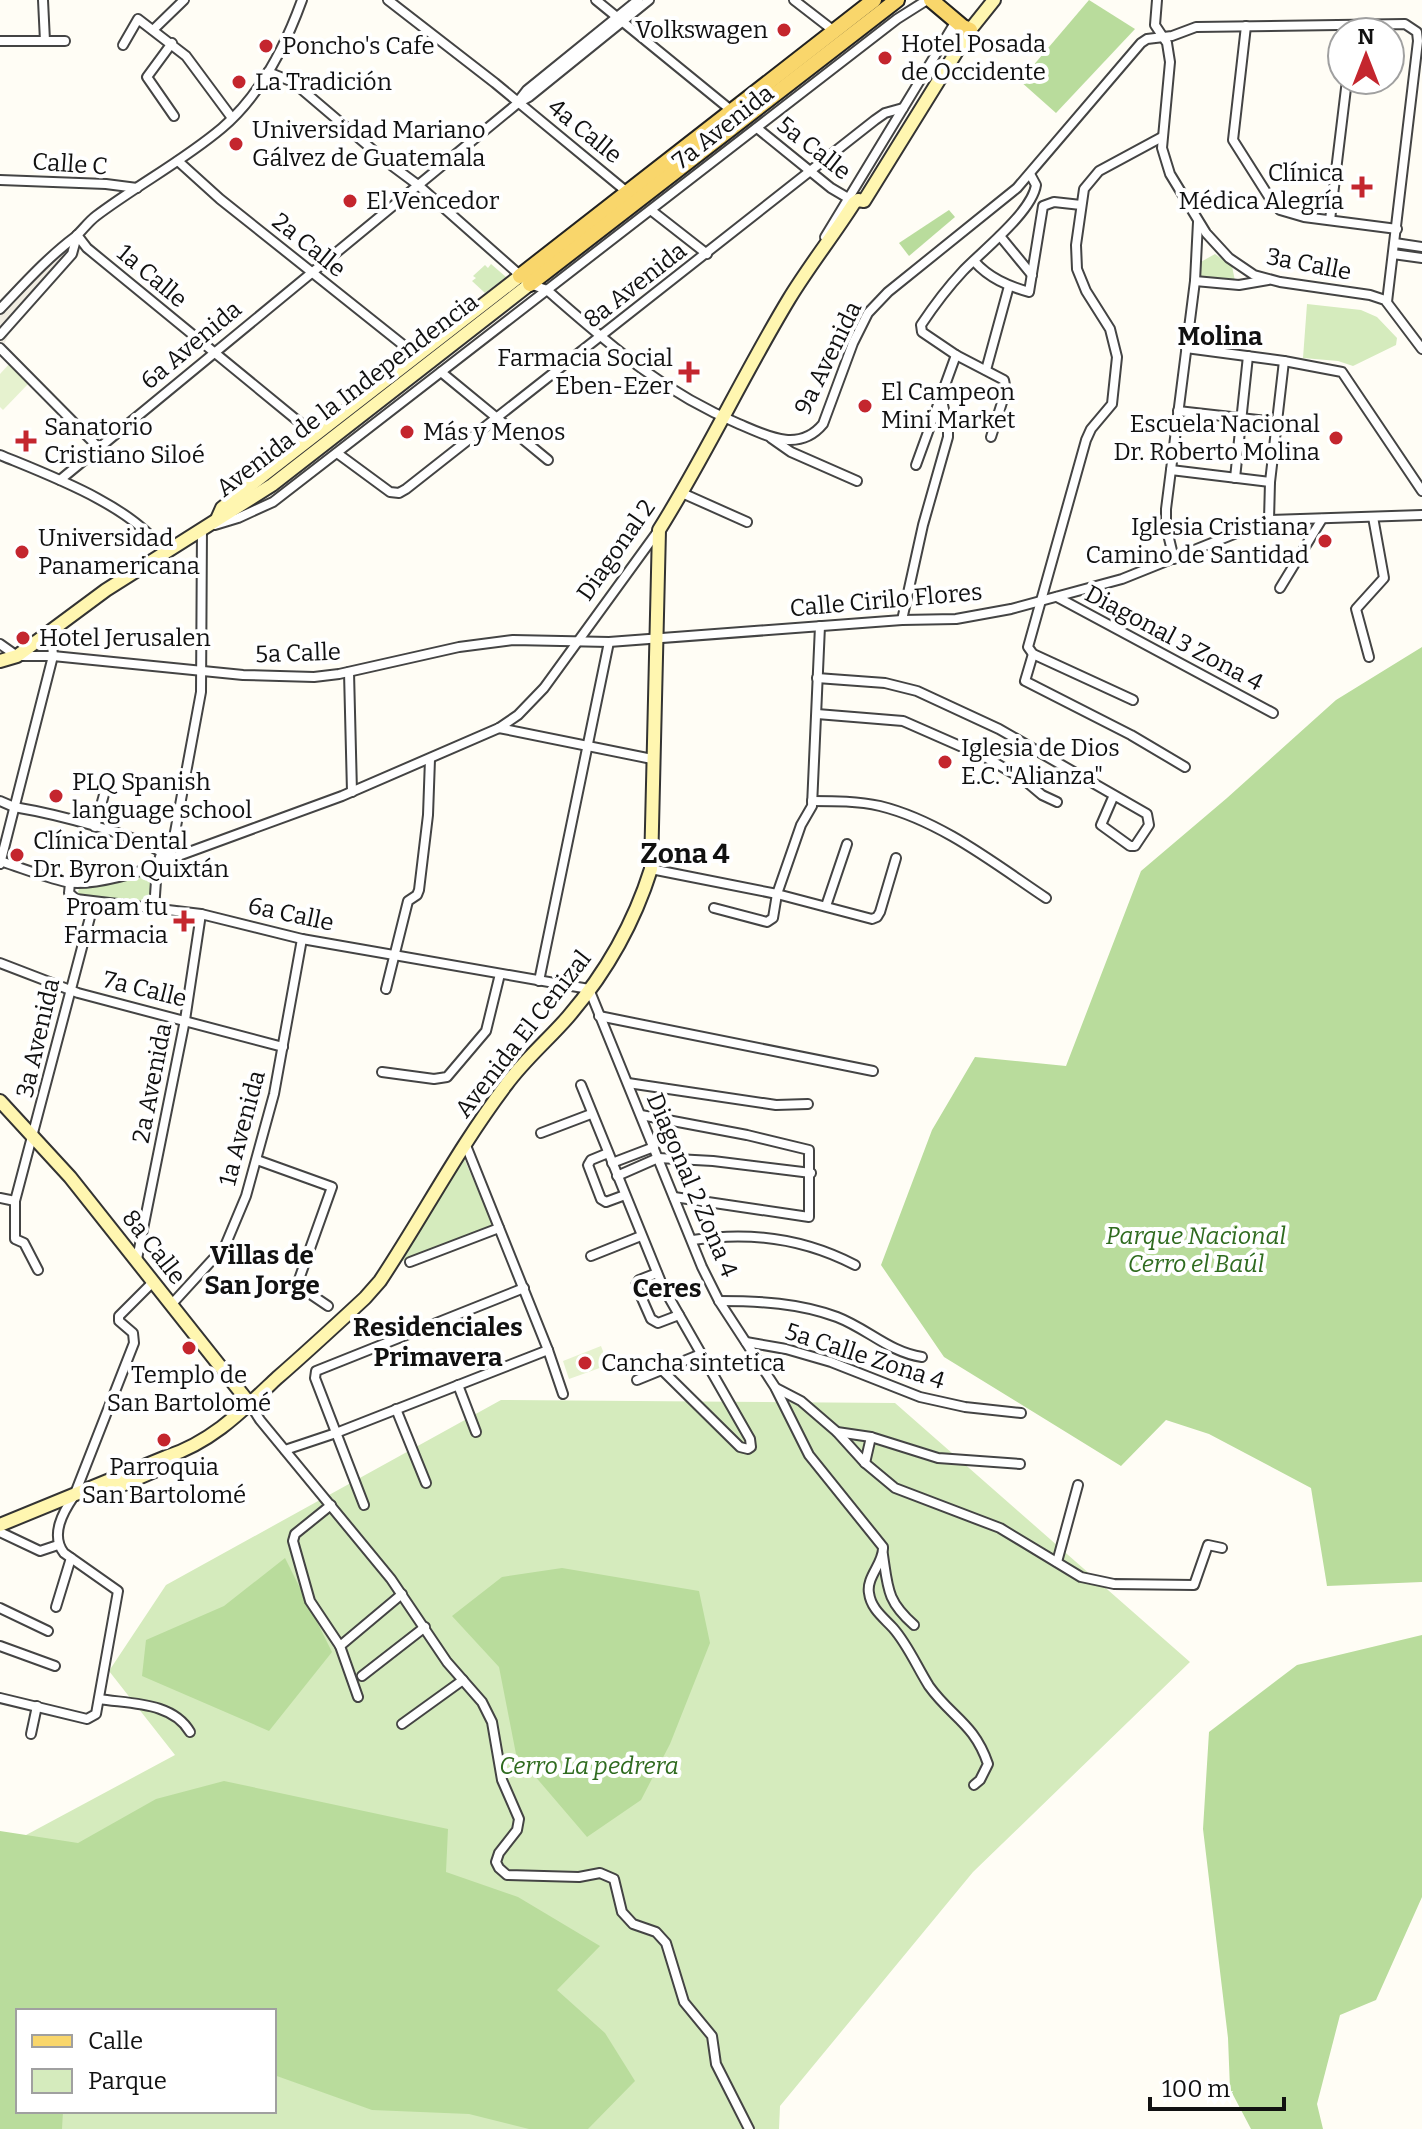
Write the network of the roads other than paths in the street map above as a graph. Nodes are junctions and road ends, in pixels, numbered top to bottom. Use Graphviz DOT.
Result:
graph roads {
  1 [pos="43,0"];
  2 [pos="184,0"];
  3 [pos="302,0"];
  4 [pos="388,0"];
  5 [pos="596,0"];
  6 [pos="638,0"];
  7 [pos="649,0"];
  8 [pos="794,0"];
  9 [pos="929,0"];
  10 [pos="994,0"];
  11 [pos="1157,0"];
  12 [pos="886,2"];
  13 [pos="620,19"];
  14 [pos="897,19"];
  15 [pos="956,21"];
  16 [pos="1246,26"];
  17 [pos="1406,26"];
  18 [pos="1326,27"];
  19 [pos="153,30"];
  20 [pos="970,30"];
  21 [pos="834,31"];
  22 [pos="1164,37"];
  23 [pos="0,41"];
  24 [pos="45,41"];
  25 [pos="65,41"];
  26 [pos="172,43"];
  27 [pos="123,45"];
  28 [pos="268,72"];
  29 [pos="1345,96"];
  30 [pos="518,103"];
  31 [pos="903,108"];
  32 [pos="732,111"];
  33 [pos="174,116"];
  34 [pos="232,118"];
  35 [pos="757,128"];
  36 [pos="1162,137"];
  37 [pos="178,161"];
  38 [pos="812,171"];
  39 [pos="1030,174"];
  40 [pos="0,180"];
  41 [pos="418,185"];
  42 [pos="137,188"];
  43 [pos="627,192"];
  44 [pos="848,198"];
  45 [pos="1081,205"];
  46 [pos="652,211"];
  47 [pos="1330,220"];
  48 [pos="1198,221"];
  49 [pos="1397,229"];
  50 [pos="77,235"];
  51 [pos="1000,236"];
  52 [pos="1395,243"];
  53 [pos="1422,247"];
  54 [pos="818,252"];
  55 [pos="707,254"];
  56 [pos="1393,254"];
  57 [pos="1422,258"];
  58 [pos="974,261"];
  59 [pos="311,272"];
  60 [pos="1032,275"];
  61 [pos="525,280"];
  62 [pos="1268,280"];
  63 [pos="1195,281"];
  64 [pos="1009,286"];
  65 [pos="547,290"];
  66 [pos="1387,302"];
  67 [pos="0,309"];
  68 [pos="0,335"];
  69 [pos="602,338"];
  70 [pos="1418,338"];
  71 [pos="0,348"];
  72 [pos="1186,348"];
  73 [pos="1422,349"];
  74 [pos="213,352"];
  75 [pos="956,355"];
  76 [pos="417,356"];
  77 [pos="1248,356"];
  78 [pos="1284,361"];
  79 [pos="986,370"];
  80 [pos="441,372"];
  81 [pos="941,396"];
  82 [pos="1178,411"];
  83 [pos="497,418"];
  84 [pos="724,418"];
  85 [pos="1242,418"];
  86 [pos="1277,422"];
  87 [pos="315,435"];
  88 [pos="991,437"];
  89 [pos="770,438"];
  90 [pos="99,448"];
  91 [pos="337,453"];
  92 [pos="0,455"];
  93 [pos="548,460"];
  94 [pos="916,465"];
  95 [pos="1171,470"];
  96 [pos="1235,478"];
  97 [pos="60,480"];
  98 [pos="857,481"];
  99 [pos="1270,482"];
  100 [pos="1422,491"];
  101 [pos="682,493"];
  102 [pos="1422,515"];
  103 [pos="218,517"];
  104 [pos="1373,517"];
  105 [pos="1322,519"];
  106 [pos="1269,520"];
  107 [pos="747,522"];
  108 [pos="201,529"];
  109 [pos="659,530"];
  110 [pos="164,552"];
  111 [pos="1174,559"];
  112 [pos="1280,588"];
  113 [pos="1057,597"];
  114 [pos="1040,602"];
  115 [pos="902,620"];
  116 [pos="820,626"];
  117 [pos="51,631"];
  118 [pos="656,640"];
  119 [pos="609,642"];
  120 [pos="579,643"];
  121 [pos="0,644"];
  122 [pos="1031,652"];
  123 [pos="17,656"];
  124 [pos="53,656"];
  125 [pos="1369,657"];
  126 [pos="0,661"];
  127 [pos="201,672"];
  128 [pos="349,672"];
  129 [pos="817,678"];
  130 [pos="1133,700"];
  131 [pos="1273,713"];
  132 [pos="817,714"];
  133 [pos="499,728"];
  134 [pos="588,748"];
  135 [pos="430,759"];
  136 [pos="652,759"];
  137 [pos="1185,767"];
  138 [pos="105,791"];
  139 [pos="352,792"];
  140 [pos="1114,795"];
  141 [pos="0,801"];
  142 [pos="812,801"];
  143 [pos="1057,802"];
  144 [pos="14,807"];
  145 [pos="95,827"];
  146 [pos="847,844"];
  147 [pos="162,851"];
  148 [pos="896,858"];
  149 [pos="170,859"];
  150 [pos="0,862"];
  151 [pos="157,866"];
  152 [pos="651,869"];
  153 [pos="70,883"];
  154 [pos="777,894"];
  155 [pos="1046,898"];
  156 [pos="94,902"];
  157 [pos="826,906"];
  158 [pos="714,908"];
  159 [pos="154,910"];
  160 [pos="201,914"];
  161 [pos="302,939"];
  162 [pos="394,954"];
  163 [pos="0,963"];
  164 [pos="500,974"];
  165 [pos="539,981"];
  166 [pos="70,988"];
  167 [pos="386,989"];
  168 [pos="589,989"];
  169 [pos="599,1016"];
  170 [pos="185,1020"];
  171 [pos="283,1047"];
  172 [pos="873,1071"];
  173 [pos="382,1072"];
  174 [pos="628,1083"];
  175 [pos="581,1085"];
  176 [pos="0,1101"];
  177 [pos="808,1104"];
  178 [pos="591,1114"];
  179 [pos="641,1115"];
  180 [pos="541,1133"];
  181 [pos="33,1137"];
  182 [pos="465,1142"];
  183 [pos="654,1147"];
  184 [pos="608,1153"];
  185 [pos="658,1158"];
  186 [pos="257,1160"];
  187 [pos="612,1163"];
  188 [pos="811,1173"];
  189 [pos="617,1176"];
  190 [pos="625,1195"];
  191 [pos="674,1197"];
  192 [pos="0,1198"];
  193 [pos="15,1201"];
  194 [pos="499,1228"];
  195 [pos="641,1236"];
  196 [pos="693,1240"];
  197 [pos="591,1256"];
  198 [pos="137,1259"];
  199 [pos="410,1262"];
  200 [pos="855,1265"];
  201 [pos="38,1270"];
  202 [pos="657,1273"];
  203 [pos="153,1282"];
  204 [pos="524,1288"];
  205 [pos="719,1301"];
  206 [pos="171,1305"];
  207 [pos="328,1306"];
  208 [pos="679,1315"];
  209 [pos="746,1342"];
  210 [pos="548,1350"];
  211 [pos="701,1354"];
  212 [pos="922,1357"];
  213 [pos="662,1370"];
  214 [pos="637,1380"];
  215 [pos="458,1385"];
  216 [pos="775,1387"];
  217 [pos="563,1394"];
  218 [pos="250,1404"];
  219 [pos="396,1409"];
  220 [pos="1021,1413"];
  221 [pos="476,1432"];
  222 [pos="837,1432"];
  223 [pos="336,1433"];
  224 [pos="871,1437"];
  225 [pos="285,1450"];
  226 [pos="179,1455"];
  227 [pos="865,1463"];
  228 [pos="1020,1464"];
  229 [pos="426,1483"];
  230 [pos="1078,1485"];
  231 [pos="74,1496"];
  232 [pos="331,1505"];
  233 [pos="364,1505"];
  234 [pos="65,1508"];
  235 [pos="0,1525"];
  236 [pos="0,1532"];
  237 [pos="58,1545"];
  238 [pos="1222,1548"];
  239 [pos="883,1554"];
  240 [pos="71,1558"];
  241 [pos="1057,1562"];
  242 [pos="868,1587"];
  243 [pos="888,1590"];
  244 [pos="402,1594"];
  245 [pos="56,1607"];
  246 [pos="0,1608"];
  247 [pos="914,1625"];
  248 [pos="425,1627"];
  249 [pos="48,1631"];
  250 [pos="0,1646"];
  251 [pos="340,1646"];
  252 [pos="55,1666"];
  253 [pos="362,1676"];
  254 [pos="463,1680"];
  255 [pos="358,1697"];
  256 [pos="0,1698"];
  257 [pos="99,1699"];
  258 [pos="37,1706"];
  259 [pos="402,1724"];
  260 [pos="190,1732"];
  261 [pos="31,1734"];
  262 [pos="974,1785"];
  263 [pos="749,2129"];
  1 -- 24 [label="street"];
  2 -- 19 [label="street"];
  3 -- 28 [label="street"];
  4 -- 30 [label="street, 4a Calle"];
  5 -- 13 [label="street"];
  6 -- 13 [label="street"];
  7 -- 13 [label="street"];
  8 -- 21 [label="street"];
  9 -- 14 [label="street, 7a Avenida"];
  9 -- 15 [label="main road"];
  10 -- 20 [label="street, Diagonal 2"];
  11 -- 22 [label="street, 3a Calle"];
  12 -- 14 [label="main road"];
  12 -- 21 [label="main road, Avenida de la Independencia"];
  12 -- 61 [label="main road, Avenida de la Independencia"];
  13 -- 30 [label="street, 6a Avenida"];
  13 -- 32 [label="street"];
  14 -- 35 [label="street, 7a Avenida"];
  15 -- 20 [label="main road"];
  15 -- 31 [label="street"];
  16 -- 18 [label="street, 9a Avenida"];
  16 -- 22 [label="street, 9a Avenida"];
  16 -- 47 [label="street"];
  17 -- 49 [label="street, 9a Avenida"];
  19 -- 26 [label="street"];
  19 -- 27 [label="street"];
  20 -- 54 [label="street, Diagonal 2"];
  21 -- 32 [label="main road, Avenida de la Independencia"];
  22 -- 36 [label="street, 3a Calle"];
  22 -- 39 [label="street, 9a Avenida"];
  23 -- 24 [label="street"];
  24 -- 25 [label="street"];
  26 -- 33 [label="street"];
  26 -- 34 [label="street"];
  28 -- 34 [label="street"];
  28 -- 41 [label="street"];
  29 -- 47 [label="street"];
  30 -- 41 [label="street, 6a Avenida"];
  30 -- 43 [label="street, 4a Calle"];
  31 -- 38 [label="street, 8a Avenida"];
  31 -- 44 [label="street"];
  32 -- 43 [label="main road, Avenida de la Independencia"];
  34 -- 37 [label="street"];
  35 -- 38 [label="street, 5a Calle"];
  35 -- 46 [label="street, 7a Avenida"];
  36 -- 45 [label="street"];
  36 -- 48 [label="street, 3a Calle"];
  37 -- 42 [label="street"];
  37 -- 59 [label="street, 2a Calle"];
  38 -- 44 [label="street, 5a Calle"];
  38 -- 55 [label="street, 8a Avenida"];
  39 -- 51 [label="street"];
  39 -- 89 [label="street, 9a Avenida"];
  40 -- 42 [label="street, Calle C"];
  41 -- 59 [label="street, 6a Avenida"];
  41 -- 61 [label="street"];
  42 -- 50 [label="street"];
  43 -- 61 [label="main road, Avenida de la Independencia"];
  44 -- 54 [label="street"];
  45 -- 60 [label="street"];
  45 -- 114 [label="street"];
  46 -- 55 [label="street"];
  46 -- 65 [label="street, 7a Avenida"];
  47 -- 49 [label="street"];
  48 -- 62 [label="street, 3a Calle"];
  48 -- 63 [label="street"];
  49 -- 52 [label="street"];
  50 -- 67 [label="street"];
  50 -- 68 [label="street"];
  50 -- 74 [label="street, 1a Calle"];
  51 -- 58 [label="street"];
  51 -- 60 [label="street"];
  52 -- 53 [label="street"];
  52 -- 56 [label="street"];
  54 -- 84 [label="street, Diagonal 2"];
  55 -- 69 [label="street, 8a Avenida"];
  56 -- 57 [label="street"];
  56 -- 66 [label="street"];
  58 -- 64 [label="street"];
  58 -- 75 [label="street"];
  59 -- 74 [label="street, 6a Avenida"];
  59 -- 76 [label="street, 2a Calle"];
  60 -- 64 [label="street"];
  61 -- 65 [label="street, 9a Avenida"];
  61 -- 76 [label="street, Avenida de la Independencia"];
  61 -- 103 [label="street, Avenida de la Independencia"];
  62 -- 63 [label="street"];
  62 -- 66 [label="street, 3a Calle"];
  63 -- 72 [label="street"];
  64 -- 79 [label="street"];
  65 -- 69 [label="street, 9a Avenida"];
  65 -- 80 [label="street, 7a Avenida"];
  66 -- 70 [label="street"];
  69 -- 83 [label="street, 8a Avenida"];
  69 -- 84 [label="street, 9a Avenida"];
  70 -- 73 [label="street"];
  71 -- 90 [label="street"];
  72 -- 77 [label="street"];
  72 -- 82 [label="street"];
  74 -- 87 [label="street, 1a Calle"];
  74 -- 90 [label="street, 6a Avenida"];
  75 -- 79 [label="street"];
  75 -- 81 [label="street"];
  76 -- 87 [label="street, Avenida de la Independencia"];
  77 -- 78 [label="street"];
  77 -- 85 [label="street"];
  78 -- 86 [label="street"];
  78 -- 100 [label="street"];
  79 -- 88 [label="street"];
  80 -- 83 [label="street"];
  80 -- 91 [label="street, 7a Avenida"];
  81 -- 94 [label="street"];
  81 -- 115 [label="street"];
  82 -- 85 [label="street"];
  82 -- 95 [label="street"];
  83 -- 91 [label="street, 8a Avenida"];
  83 -- 93 [label="street"];
  84 -- 89 [label="street, 9a Avenida"];
  84 -- 101 [label="street, Diagonal 2"];
  85 -- 86 [label="street"];
  85 -- 96 [label="street"];
  86 -- 99 [label="street"];
  87 -- 103 [label="street, Avenida de la Independencia"];
  89 -- 98 [label="street"];
  90 -- 97 [label="street, 6a Avenida"];
  91 -- 108 [label="street, 7a Avenida"];
  92 -- 97 [label="street"];
  95 -- 96 [label="street"];
  95 -- 111 [label="street"];
  96 -- 99 [label="street"];
  97 -- 110 [label="street"];
  99 -- 106 [label="street"];
  101 -- 107 [label="street"];
  101 -- 109 [label="street, Diagonal 2"];
  102 -- 104 [label="street, Calle Cirilo Flores"];
  103 -- 108 [label="street"];
  104 -- 105 [label="street, Calle Cirilo Flores"];
  104 -- 125 [label="street"];
  105 -- 106 [label="street, Calle Cirilo Flores"];
  105 -- 112 [label="street"];
  106 -- 111 [label="street, Calle Cirilo Flores"];
  108 -- 110 [label="street"];
  108 -- 127 [label="street"];
  109 -- 118 [label="street, Avenida El Cenizal"];
  109 -- 120 [label="street, Diagonal 2"];
  110 -- 117 [label="street"];
  111 -- 113 [label="street, Calle Cirilo Flores"];
  113 -- 114 [label="street, Calle Cirilo Flores"];
  113 -- 131 [label="street, Diagonal 3 Zona 4"];
  114 -- 115 [label="street, Calle Cirilo Flores"];
  114 -- 122 [label="street"];
  115 -- 116 [label="street, Calle Cirilo Flores"];
  116 -- 118 [label="street, Calle Cirilo Flores"];
  116 -- 129 [label="street"];
  117 -- 123 [label="street"];
  117 -- 124 [label="street"];
  118 -- 119 [label="street, Calle Cirilo Flores"];
  118 -- 136 [label="street, Avenida El Cenizal"];
  119 -- 120 [label="street, Calle Cirilo Flores"];
  119 -- 134 [label="street"];
  120 -- 128 [label="street, 5a Calle"];
  120 -- 133 [label="street, Diagonal 2"];
  121 -- 123 [label="street"];
  122 -- 130 [label="street"];
  122 -- 137 [label="street"];
  123 -- 124 [label="street, 5a Calle"];
  123 -- 126 [label="street"];
  124 -- 127 [label="street, 5a Calle"];
  124 -- 144 [label="street"];
  127 -- 128 [label="street, 5a Calle"];
  127 -- 149 [label="street"];
  128 -- 139 [label="street"];
  129 -- 132 [label="street"];
  129 -- 140 [label="street"];
  132 -- 142 [label="street"];
  132 -- 143 [label="street"];
  133 -- 134 [label="street"];
  133 -- 135 [label="street, Diagonal 2"];
  134 -- 136 [label="street"];
  134 -- 165 [label="street"];
  135 -- 139 [label="street, Diagonal 2"];
  135 -- 162 [label="street"];
  136 -- 152 [label="street, Avenida El Cenizal"];
  138 -- 145 [label="street"];
  139 -- 149 [label="street, Diagonal 2"];
  140 -- 140 [label="street"];
  141 -- 144 [label="street"];
  142 -- 154 [label="street"];
  142 -- 155 [label="street"];
  144 -- 145 [label="street"];
  144 -- 150 [label="street"];
  145 -- 147 [label="street"];
  146 -- 157 [label="street"];
  147 -- 149 [label="street"];
  147 -- 151 [label="street"];
  148 -- 157 [label="street"];
  149 -- 151 [label="street, Diagonal 2"];
  150 -- 153 [label="street"];
  151 -- 153 [label="street, Diagonal 2"];
  151 -- 159 [label="street"];
  152 -- 154 [label="street"];
  152 -- 168 [label="street, Avenida El Cenizal"];
  153 -- 156 [label="street"];
  154 -- 157 [label="street"];
  154 -- 158 [label="street"];
  156 -- 159 [label="street, 6a Calle"];
  156 -- 166 [label="street, 3a Avenida"];
  159 -- 160 [label="street, 6a Calle"];
  160 -- 161 [label="street, 6a Calle"];
  160 -- 170 [label="street, 2a Avenida"];
  161 -- 162 [label="street, 6a Calle"];
  161 -- 171 [label="street, 1a Avenida"];
  162 -- 164 [label="street, 6a Calle"];
  162 -- 167 [label="street"];
  163 -- 166 [label="street, 7a Calle"];
  164 -- 165 [label="street, 6a Calle"];
  164 -- 173 [label="street"];
  165 -- 168 [label="street, 6a Calle"];
  166 -- 170 [label="street, 7a Calle"];
  166 -- 181 [label="street, 3a Avenida"];
  168 -- 169 [label="street, Diagonal 2 Zona 4"];
  168 -- 182 [label="street, Avenida El Cenizal"];
  169 -- 172 [label="street"];
  169 -- 174 [label="street, Diagonal 2 Zona 4"];
  170 -- 171 [label="street, 7a Calle"];
  170 -- 198 [label="street, 2a Avenida"];
  171 -- 186 [label="street, 1a Avenida"];
  174 -- 177 [label="street"];
  174 -- 179 [label="street, Diagonal 2 Zona 4"];
  175 -- 178 [label="street"];
  176 -- 181 [label="street, 8a Calle"];
  178 -- 180 [label="street"];
  178 -- 184 [label="street"];
  179 -- 183 [label="street, Diagonal 2 Zona 4"];
  179 -- 188 [label="street"];
  181 -- 193 [label="street, 3a Avenida"];
  181 -- 198 [label="street, 8a Calle"];
  182 -- 194 [label="street"];
  182 -- 218 [label="street, Avenida El Cenizal"];
  183 -- 185 [label="street, Diagonal 2 Zona 4"];
  183 -- 187 [label="street"];
  184 -- 187 [label="street"];
  184 -- 190 [label="street"];
  185 -- 188 [label="street"];
  185 -- 189 [label="street"];
  185 -- 191 [label="street, Diagonal 2 Zona 4"];
  186 -- 206 [label="street, 1a Avenida"];
  186 -- 207 [label="street"];
  187 -- 189 [label="street"];
  188 -- 191 [label="street"];
  189 -- 190 [label="street"];
  190 -- 195 [label="street"];
  191 -- 196 [label="street, Diagonal 2 Zona 4"];
  192 -- 193 [label="street"];
  193 -- 201 [label="street, 3a Avenida"];
  194 -- 199 [label="street"];
  194 -- 204 [label="street"];
  195 -- 197 [label="street"];
  195 -- 202 [label="street"];
  196 -- 200 [label="street"];
  196 -- 205 [label="street, Diagonal 2 Zona 4"];
  198 -- 203 [label="street, 8a Calle"];
  202 -- 208 [label="street"];
  202 -- 208 [label="street"];
  203 -- 206 [label="street, 8a Calle"];
  203 -- 231 [label="street"];
  204 -- 210 [label="street"];
  204 -- 223 [label="street"];
  205 -- 209 [label="street, Diagonal 2 Zona 4"];
  205 -- 212 [label="street"];
  206 -- 218 [label="street, 8a Calle"];
  208 -- 211 [label="street"];
  209 -- 216 [label="street, Diagonal 2 Zona 4"];
  209 -- 220 [label="street, 5a Calle Zona 4"];
  210 -- 215 [label="street"];
  210 -- 217 [label="street"];
  211 -- 213 [label="street"];
  211 -- 213 [label="street"];
  213 -- 214 [label="street"];
  215 -- 219 [label="street"];
  215 -- 221 [label="street"];
  216 -- 222 [label="street"];
  216 -- 239 [label="street, Diagonal 2 Zona 4"];
  218 -- 225 [label="street, 8a Calle"];
  218 -- 226 [label="street, Avenida El Cenizal"];
  219 -- 223 [label="street"];
  219 -- 229 [label="street"];
  222 -- 224 [label="street"];
  222 -- 227 [label="street"];
  223 -- 225 [label="street"];
  223 -- 233 [label="street"];
  224 -- 227 [label="street"];
  224 -- 228 [label="street"];
  225 -- 232 [label="street, 8a Calle"];
  226 -- 231 [label="street, Avenida El Cenizal"];
  226 -- 234 [label="street, Avenida El Cenizal"];
  227 -- 241 [label="street"];
  230 -- 241 [label="street"];
  231 -- 234 [label="street"];
  231 -- 235 [label="street, Avenida El Cenizal"];
  232 -- 244 [label="street, 8a Calle"];
  232 -- 251 [label="street"];
  234 -- 236 [label="street, Avenida El Cenizal"];
  234 -- 237 [label="street"];
  236 -- 237 [label="street"];
  237 -- 240 [label="street"];
  238 -- 241 [label="street"];
  239 -- 242 [label="street"];
  239 -- 243 [label="street"];
  240 -- 245 [label="street"];
  240 -- 257 [label="street"];
  242 -- 243 [label="street"];
  242 -- 262 [label="street"];
  243 -- 247 [label="street"];
  244 -- 248 [label="street, 8a Calle"];
  244 -- 251 [label="street"];
  246 -- 249 [label="street"];
  248 -- 253 [label="street"];
  248 -- 254 [label="street, 8a Calle"];
  250 -- 252 [label="street"];
  251 -- 255 [label="street"];
  254 -- 259 [label="street"];
  254 -- 263 [label="street, 8a Calle"];
  256 -- 258 [label="street"];
  257 -- 258 [label="street"];
  257 -- 260 [label="street"];
  258 -- 261 [label="street"];
}
